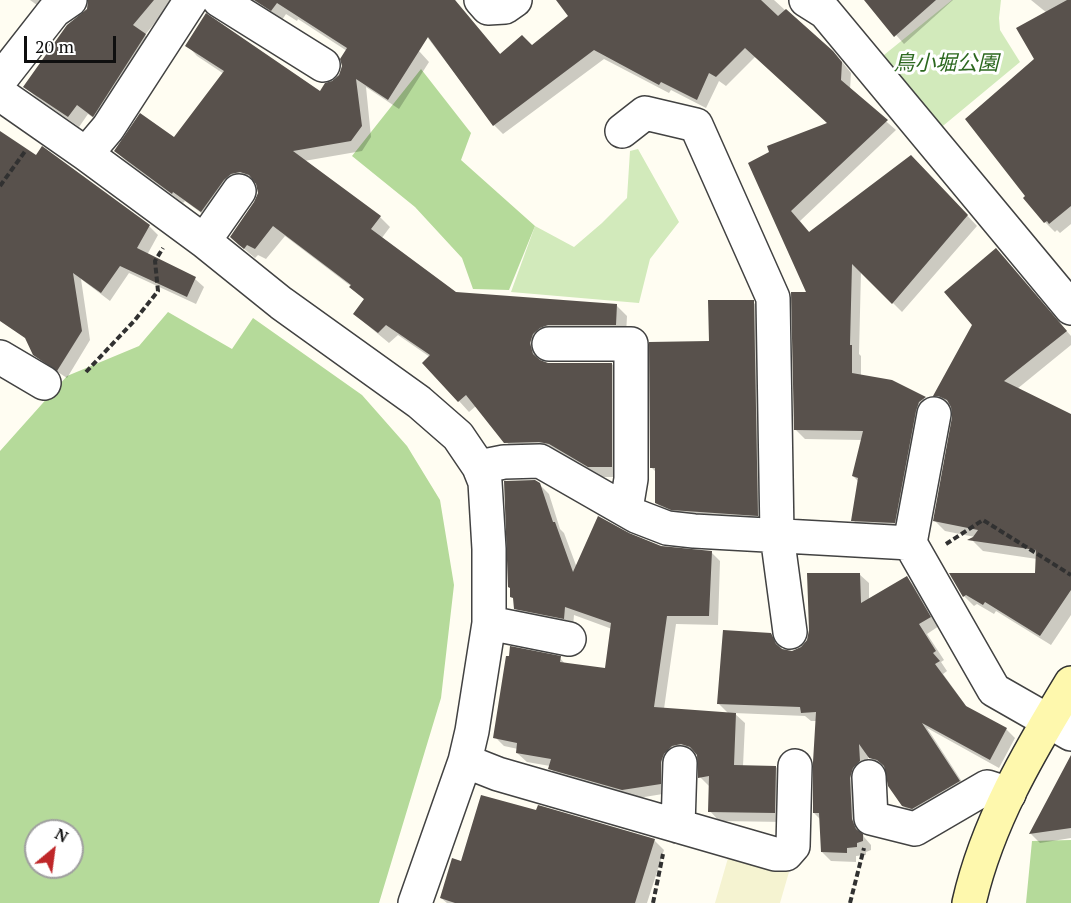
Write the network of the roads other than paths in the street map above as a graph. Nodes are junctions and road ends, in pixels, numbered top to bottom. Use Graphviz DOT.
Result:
graph roads {
  1 [pos="70,0"];
  2 [pos="190,0"];
  3 [pos="219,0"];
  4 [pos="481,0"];
  5 [pos="515,0"];
  6 [pos="822,4"];
  7 [pos="323,65"];
  8 [pos="0,80"];
  9 [pos="0,94"];
  10 [pos="622,131"];
  11 [pos="86,154"];
  12 [pos="239,191"];
  13 [pos="204,241"];
  14 [pos="1071,308"];
  15 [pos="549,344"];
  16 [pos="0,357"];
  17 [pos="45,383"];
  18 [pos="934,414"];
  19 [pos="479,467"];
  20 [pos="626,509"];
  21 [pos="777,535"];
  22 [pos="910,543"];
  23 [pos="489,623"];
  24 [pos="790,632"];
  25 [pos="569,639"];
  26 [pos="1071,683"];
  27 [pos="1060,727"];
  28 [pos="465,761"];
  29 [pos="680,763"];
  30 [pos="795,766"];
  31 [pos="869,777"];
  32 [pos="1009,794"];
  33 [pos="674,825"];
  34 [pos="415,903"];
  35 [pos="969,903"];
  1 -- 8 [label="street"];
  2 -- 11 [label="street"];
  3 -- 7 [label="street"];
  4 -- 5 [label="street"];
  6 -- 14 [label="street"];
  9 -- 11 [label="street"];
  10 -- 21 [label="street"];
  11 -- 13 [label="street"];
  12 -- 13 [label="street"];
  13 -- 19 [label="street"];
  15 -- 20 [label="street"];
  16 -- 17 [label="street"];
  18 -- 22 [label="street"];
  19 -- 20 [label="street"];
  19 -- 23 [label="street"];
  20 -- 21 [label="street"];
  21 -- 22 [label="street"];
  21 -- 24 [label="street"];
  22 -- 27 [label="street"];
  23 -- 25 [label="street"];
  23 -- 28 [label="street"];
  26 -- 27 [label="street"];
  27 -- 32 [label="street"];
  28 -- 33 [label="street"];
  28 -- 34 [label="street"];
  29 -- 33 [label="street"];
  30 -- 33 [label="street"];
  31 -- 32 [label="street"];
  32 -- 35 [label="street"];
}
